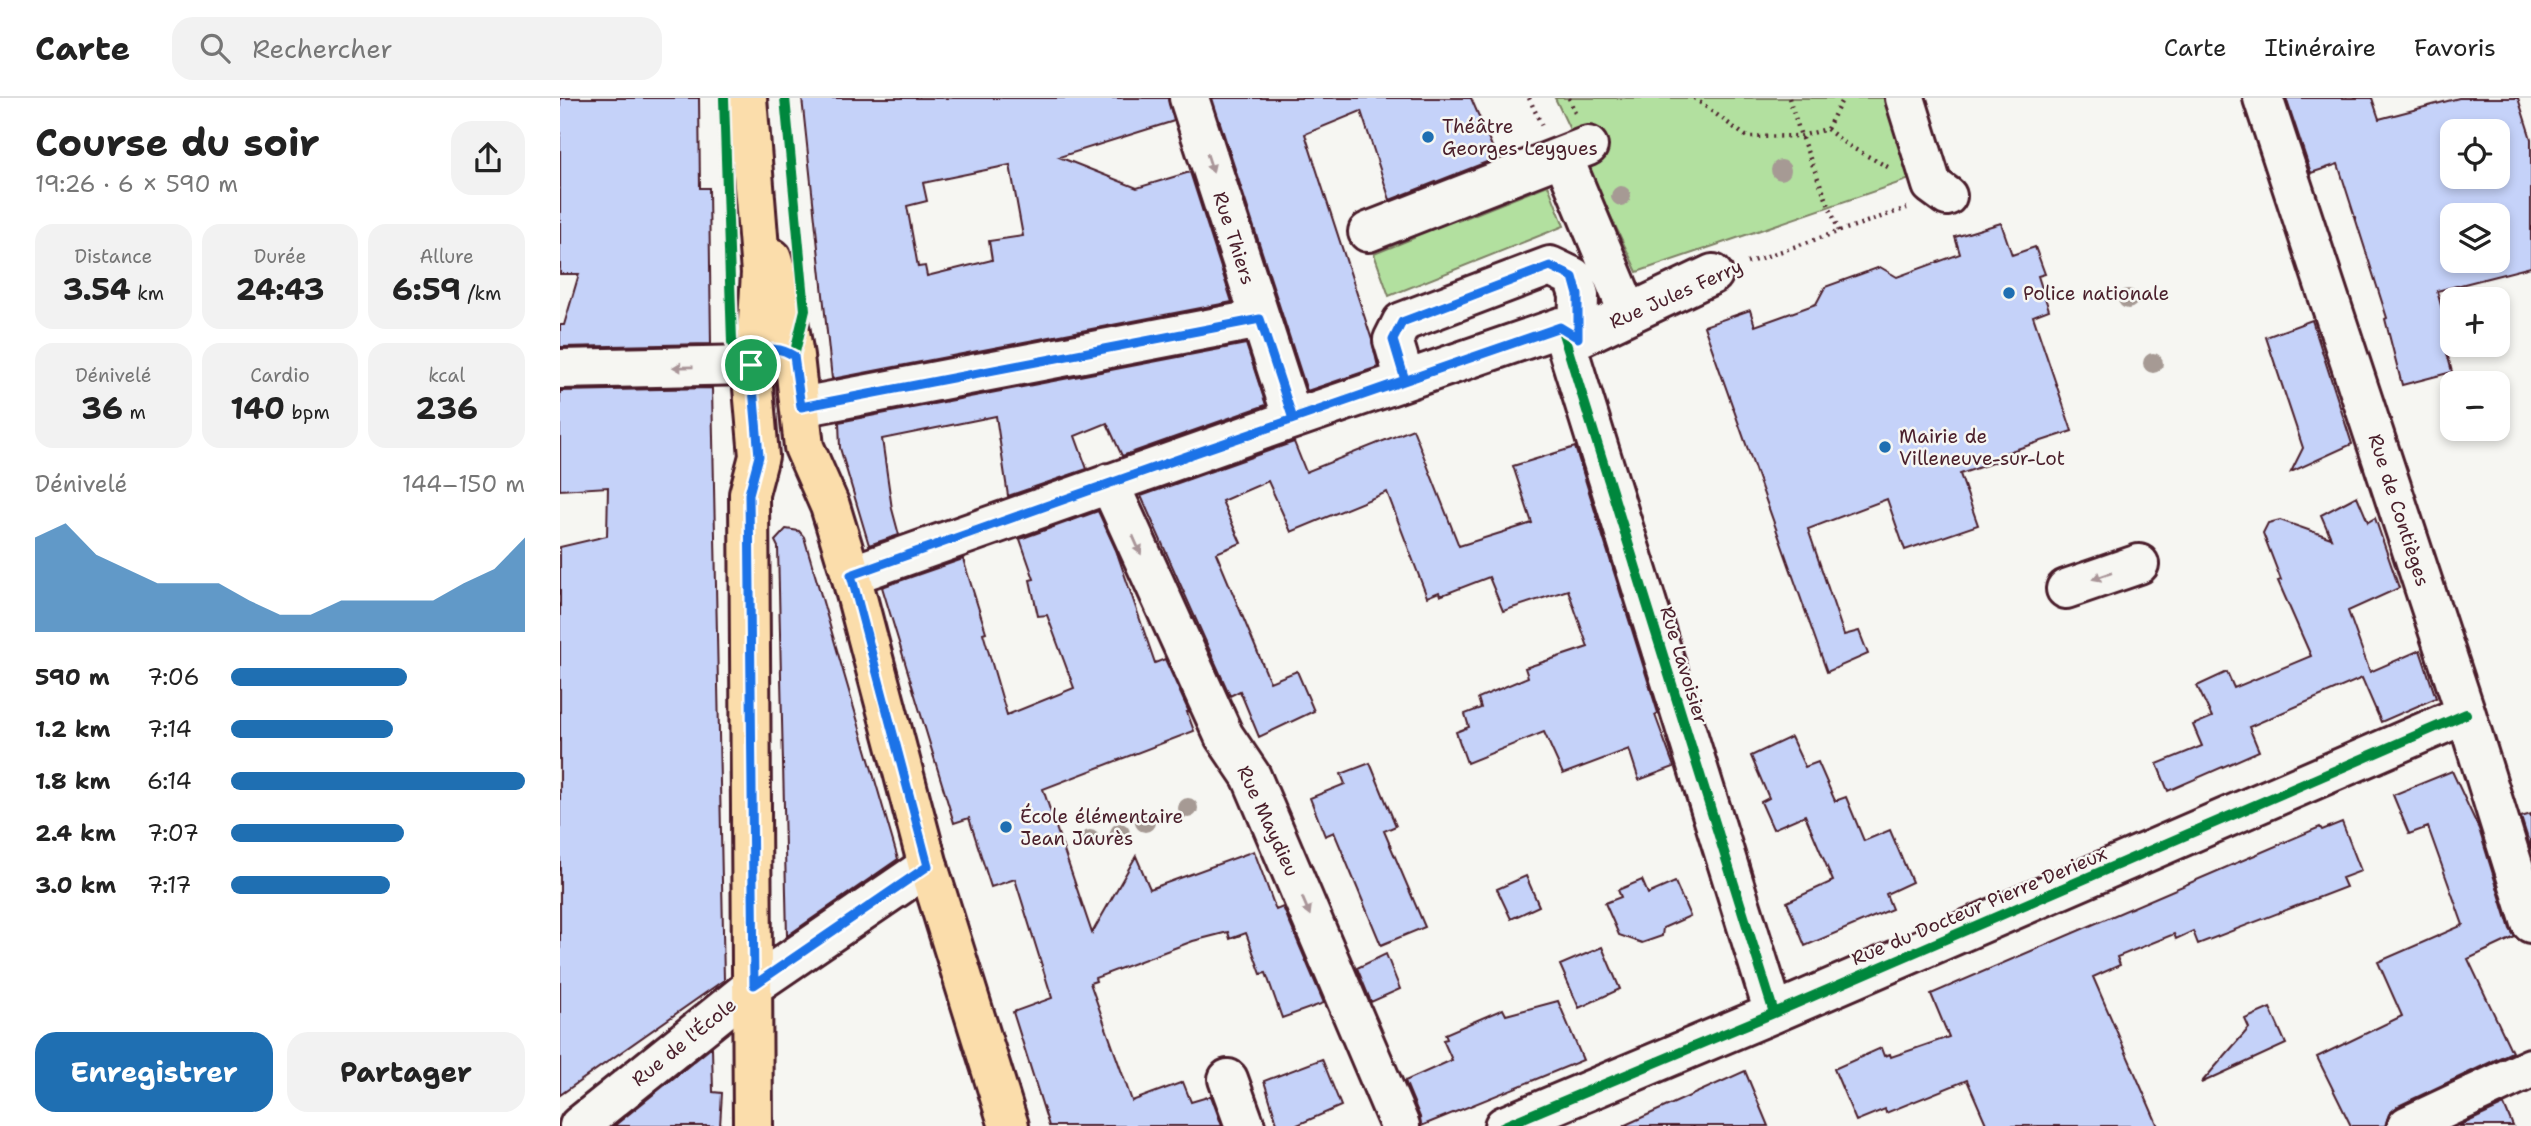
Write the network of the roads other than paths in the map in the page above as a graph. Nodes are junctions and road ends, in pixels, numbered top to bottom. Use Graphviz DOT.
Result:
graph roads {
  1 [pos="747,98"];
  2 [pos="1189,98"];
  3 [pos="1905,98"];
  4 [pos="2263,98"];
  5 [pos="1947,196"];
  6 [pos="757,202"];
  7 [pos="1368,232"];
  8 [pos="1713,274"];
  9 [pos="1629,312"];
  10 [pos="1260,319"];
  11 [pos="1569,333"];
  12 [pos="794,356"];
  13 [pos="754,359"];
  14 [pos="560,369"];
  15 [pos="1405,380"];
  16 [pos="801,407"];
  17 [pos="1293,419"];
  18 [pos="804,447"];
  19 [pos="759,456"];
  20 [pos="1109,483"];
  21 [pos="2139,564"];
  22 [pos="851,575"];
  23 [pos="2066,589"];
  24 [pos="2466,714"];
  25 [pos="928,866"];
  26 [pos="2531,923"];
  27 [pos="754,985"];
  28 [pos="1774,1013"];
  29 [pos="2531,1068"];
  30 [pos="1228,1079"];
  31 [pos="579,1126"];
  32 [pos="753,1126"];
  33 [pos="1009,1126"];
  34 [pos="1245,1126"];
  35 [pos="1400,1126"];
  36 [pos="1504,1126"];
  37 [pos="2407,1126"];
  1 -- 6 [label="main road"];
  2 -- 10 [label="street, Rue Thiers, one-way"];
  3 -- 5 [label="street"];
  4 -- 24 [label="street, Rue de Contièges"];
  6 -- 12 [label="main road"];
  6 -- 13 [label="main road"];
  7 -- 9 [label="street"];
  8 -- 9 [label="street, Rue Jules Ferry"];
  9 -- 11 [label="street, Rue Jules Ferry"];
  10 -- 16 [label="street"];
  10 -- 17 [label="street, Rue Thiers"];
  11 -- 15 [label="street, Rue Jules Ferry"];
  11 -- 15 [label="street, Rue Lavoisier"];
  11 -- 28 [label="street, Rue Lavoisier"];
  12 -- 13 [label="main road"];
  12 -- 16 [label="main road"];
  13 -- 14 [label="street, one-way"];
  13 -- 19 [label="main road"];
  15 -- 17 [label="street, Rue Jules Ferry"];
  16 -- 18 [label="main road"];
  17 -- 20 [label="street, Rue Jules Ferry"];
  18 -- 19 [label="main road"];
  18 -- 22 [label="main road"];
  19 -- 27 [label="main road"];
  20 -- 22 [label="street, Rue Jules Ferry"];
  20 -- 35 [label="street, Rue Maydieu, one-way"];
  21 -- 23 [label="street, one-way"];
  22 -- 25 [label="main road"];
  24 -- 26 [label="street, Rue de Contièges"];
  24 -- 28 [label="street, Rue du Docteur Pierre Derieux"];
  25 -- 27 [label="street, Rue de l'École"];
  25 -- 33 [label="main road"];
  27 -- 31 [label="street, Rue de l'École"];
  27 -- 32 [label="main road"];
  28 -- 36 [label="street, Rue du Docteur Pierre Derieux"];
  29 -- 37 [label="street"];
  30 -- 34 [label="street"];
}
